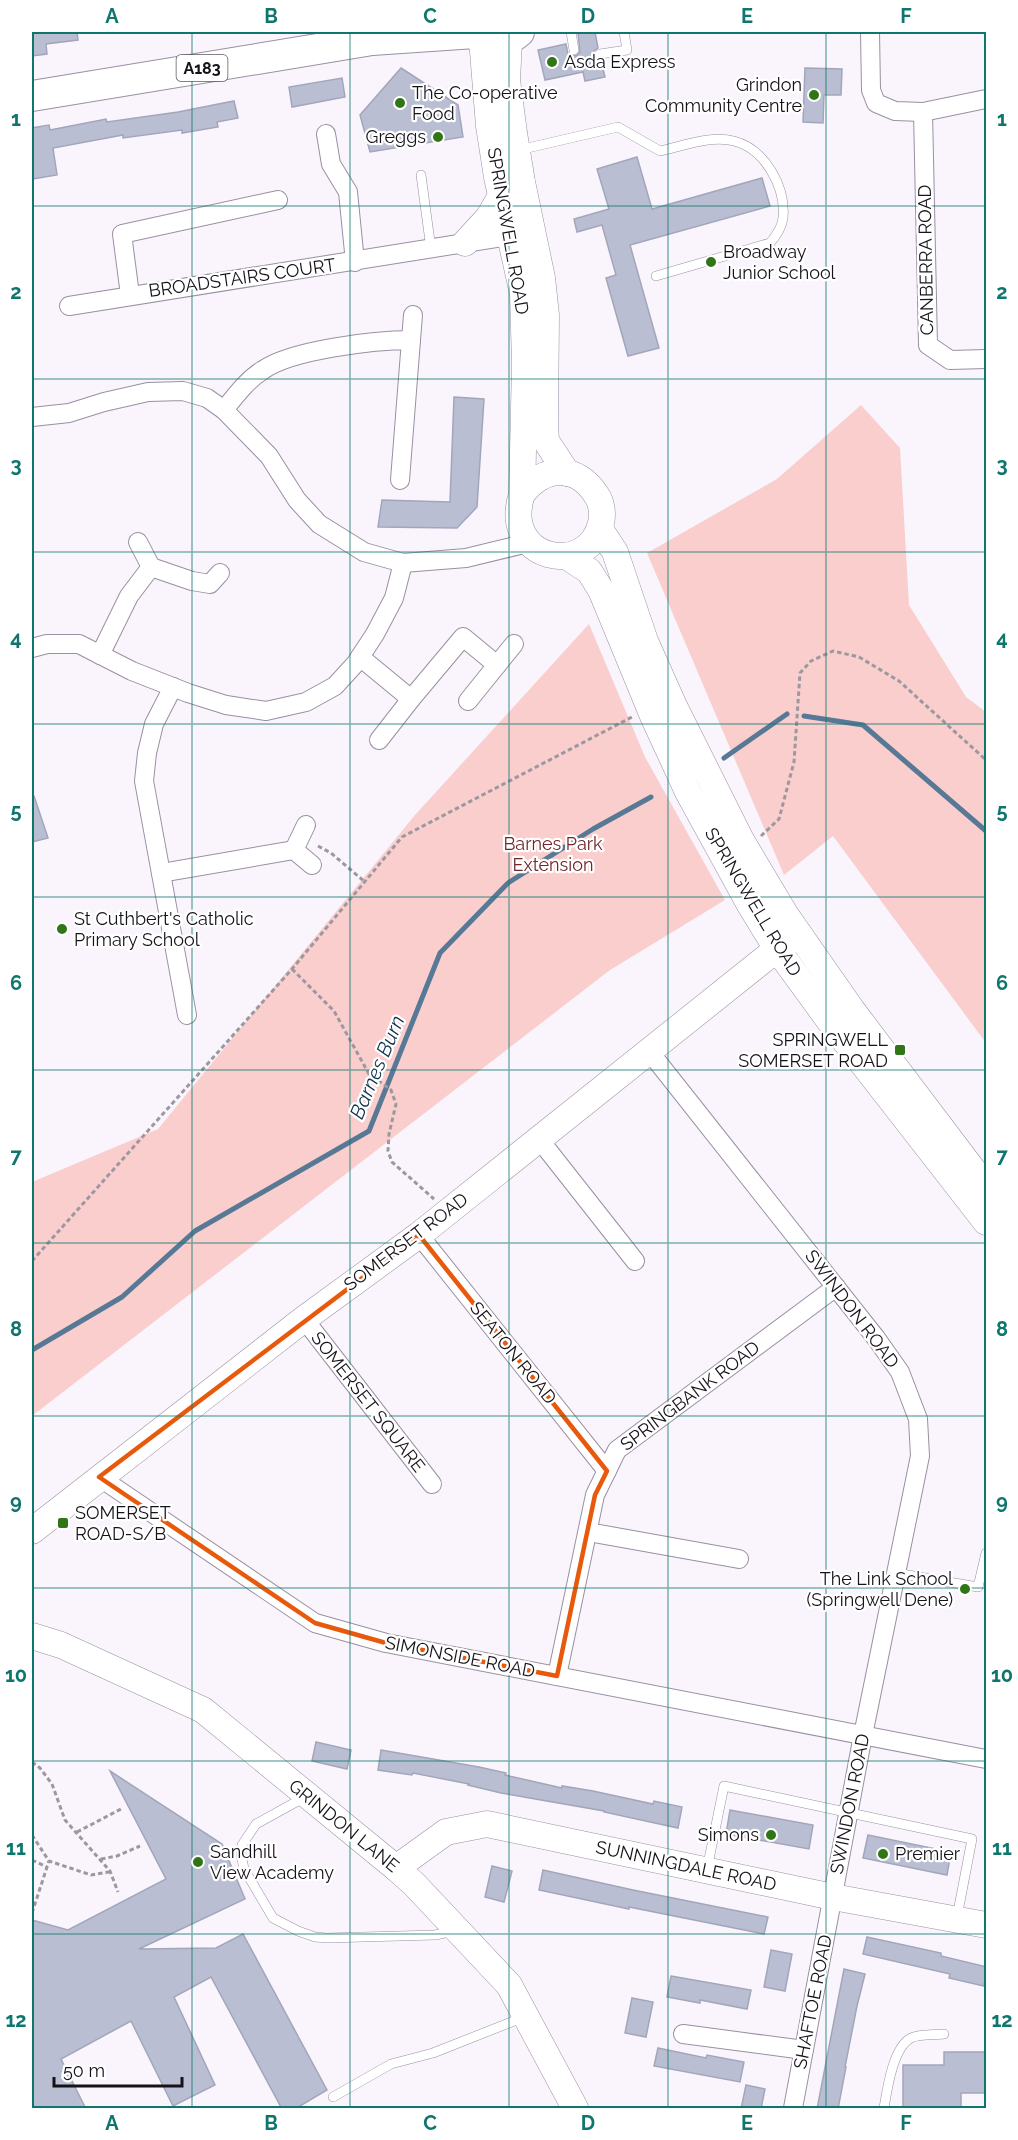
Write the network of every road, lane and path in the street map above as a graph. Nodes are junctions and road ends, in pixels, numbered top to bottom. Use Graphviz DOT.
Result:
graph roads {
  1 [pos="571,32"];
  2 [pos="624,32"];
  3 [pos="870,32"];
  4 [pos="492,35"];
  5 [pos="382,36"];
  6 [pos="574,50"];
  7 [pos="600,54"];
  8 [pos="32,96"];
  9 [pos="987,99"];
  10 [pos="923,112"];
  11 [pos="326,134"];
  12 [pos="517,150"];
  13 [pos="421,175"];
  14 [pos="501,196"];
  15 [pos="278,200"];
  16 [pos="509,236"];
  17 [pos="465,243"];
  18 [pos="431,249"];
  19 [pos="355,262"];
  20 [pos="656,276"];
  21 [pos="130,295"];
  22 [pos="69,306"];
  23 [pos="413,315"];
  24 [pos="411,340"];
  25 [pos="987,359"];
  26 [pos="224,410"];
  27 [pos="32,417"];
  28 [pos="567,472"];
  29 [pos="400,480"];
  30 [pos="522,494"];
  31 [pos="600,529"];
  32 [pos="138,542"];
  33 [pos="528,543"];
  34 [pos="566,556"];
  35 [pos="403,563"];
  36 [pos="151,567"];
  37 [pos="220,573"];
  38 [pos="514,644"];
  39 [pos="32,648"];
  40 [pos="100,655"];
  41 [pos="360,657"];
  42 [pos="497,665"];
  43 [pos="173,687"];
  44 [pos="411,699"];
  45 [pos="468,701"];
  46 [pos="649,708"];
  47 [pos="379,740"];
  48 [pos="987,760"];
  49 [pos="300,838"];
  50 [pos="747,849"];
  51 [pos="312,865"];
  52 [pos="161,873"];
  53 [pos="364,882"];
  54 [pos="799,934"];
  55 [pos="777,949"];
  56 [pos="292,969"];
  57 [pos="187,1015"];
  58 [pos="649,1051"];
  59 [pos="539,1139"];
  60 [pos="987,1187"];
  61 [pos="449,1211"];
  62 [pos="987,1222"];
  63 [pos="419,1235"];
  64 [pos="32,1261"];
  65 [pos="635,1261"];
  66 [pos="836,1287"];
  67 [pos="304,1319"];
  68 [pos="607,1470"];
  69 [pos="99,1477"];
  70 [pos="432,1484"];
  71 [pos="32,1531"];
  72 [pos="588,1532"];
  73 [pos="987,1553"];
  74 [pos="739,1559"];
  75 [pos="896,1573"];
  76 [pos="32,1636"];
  77 [pos="557,1676"];
  78 [pos="863,1735"];
  79 [pos="987,1759"];
  80 [pos="32,1762"];
  81 [pos="307,1796"];
  82 [pos="121,1809"];
  83 [pos="849,1812"];
  84 [pos="77,1832"];
  85 [pos="32,1835"];
  86 [pos="140,1846"];
  87 [pos="32,1860"];
  88 [pos="101,1860"];
  89 [pos="49,1861"];
  90 [pos="47,1867"];
  91 [pos="396,1868"];
  92 [pos="707,1870"];
  93 [pos="110,1871"];
  94 [pos="118,1892"];
  95 [pos="833,1897"];
  96 [pos="32,1913"];
  97 [pos="956,1920"];
  98 [pos="987,1925"];
  99 [pos="458,1931"];
  100 [pos="526,2017"];
  101 [pos="683,2034"];
  102 [pos="944,2034"];
  103 [pos="804,2050"];
  104 [pos="333,2097"];
  105 [pos="575,2109"];
  106 [pos="793,2109"];
  107 [pos="884,2109"];
  1 -- 6 [label="lane"];
  2 -- 7 [label="lane"];
  3 -- 10 [label="street"];
  4 -- 5 [label="main road, A183"];
  4 -- 12 [label="main road, SPRINGWELL ROAD"];
  4 -- 14 [label="main road, SPRINGWELL ROAD"];
  5 -- 8 [label="main road, A183"];
  9 -- 10 [label="street"];
  10 -- 25 [label="street, CANBERRA ROAD"];
  11 -- 19 [label="street, BROADSTAIRS COURT"];
  12 -- 20 [label="lane"];
  12 -- 28 [label="main road, SPRINGWELL ROAD"];
  13 -- 18 [label="lane"];
  14 -- 16 [label="main road, SPRINGWELL ROAD"];
  14 -- 17 [label="main road"];
  15 -- 21 [label="street, BROADSTAIRS COURT"];
  16 -- 17 [label="street, BROADSTAIRS COURT"];
  16 -- 30 [label="main road, SPRINGWELL ROAD"];
  17 -- 18 [label="street, BROADSTAIRS COURT"];
  18 -- 19 [label="street, BROADSTAIRS COURT"];
  19 -- 21 [label="street, BROADSTAIRS COURT"];
  21 -- 22 [label="street, BROADSTAIRS COURT"];
  23 -- 24 [label="street"];
  24 -- 26 [label="street"];
  24 -- 29 [label="street"];
  26 -- 27 [label="street"];
  26 -- 35 [label="street"];
  28 -- 30 [label="main road"];
  28 -- 31 [label="main road, SPRINGWELL ROAD"];
  30 -- 33 [label="main road, SPRINGWELL ROAD"];
  31 -- 34 [label="main road"];
  31 -- 50 [label="main road, SPRINGWELL ROAD"];
  32 -- 36 [label="street"];
  33 -- 34 [label="main road, SPRINGWELL ROAD"];
  33 -- 35 [label="street"];
  34 -- 46 [label="main road, SPRINGWELL ROAD"];
  35 -- 41 [label="street"];
  36 -- 37 [label="street"];
  36 -- 40 [label="street"];
  38 -- 42 [label="street"];
  39 -- 40 [label="street"];
  40 -- 43 [label="street"];
  41 -- 43 [label="street"];
  41 -- 44 [label="street"];
  42 -- 44 [label="street"];
  42 -- 45 [label="street"];
  43 -- 52 [label="street"];
  44 -- 47 [label="street"];
  46 -- 53 [label="path"];
  46 -- 55 [label="main road, SPRINGWELL ROAD"];
  48 -- 50 [label="path"];
  49 -- 51 [label="street"];
  49 -- 52 [label="street"];
  49 -- 53 [label="path"];
  50 -- 54 [label="main road, SPRINGWELL ROAD"];
  52 -- 57 [label="street"];
  53 -- 56 [label="path"];
  54 -- 55 [label="main road, SOMERSET ROAD"];
  54 -- 60 [label="main road, SPRINGWELL ROAD"];
  55 -- 58 [label="main road, SOMERSET ROAD"];
  55 -- 62 [label="main road, SPRINGWELL ROAD"];
  56 -- 61 [label="path"];
  56 -- 64 [label="path"];
  58 -- 59 [label="main road, SOMERSET ROAD"];
  58 -- 66 [label="street, SWINDON ROAD"];
  59 -- 61 [label="main road, SOMERSET ROAD"];
  59 -- 65 [label="street"];
  61 -- 63 [label="main road, SOMERSET ROAD"];
  63 -- 67 [label="main road, SOMERSET ROAD"];
  63 -- 68 [label="street, SEATON ROAD"];
  66 -- 68 [label="street, SPRINGBANK ROAD"];
  66 -- 75 [label="street, SWINDON ROAD"];
  67 -- 69 [label="main road, SOMERSET ROAD"];
  67 -- 70 [label="street, SOMERSET SQUARE"];
  68 -- 72 [label="street, SPRINGBANK ROAD"];
  69 -- 71 [label="main road, SOMERSET ROAD"];
  69 -- 77 [label="street, SIMONSIDE ROAD"];
  72 -- 74 [label="street"];
  72 -- 77 [label="street, SPRINGBANK ROAD"];
  73 -- 75 [label="lane"];
  75 -- 78 [label="street, SWINDON ROAD"];
  76 -- 81 [label="main road, GRINDON LANE"];
  77 -- 78 [label="street, SIMONSIDE ROAD"];
  78 -- 79 [label="street, SIMONSIDE ROAD"];
  78 -- 83 [label="street, SWINDON ROAD"];
  80 -- 84 [label="path"];
  81 -- 91 [label="main road, GRINDON LANE"];
  81 -- 99 [label="lane"];
  82 -- 84 [label="path"];
  83 -- 92 [label="lane"];
  83 -- 95 [label="street, SWINDON ROAD"];
  83 -- 97 [label="lane"];
  84 -- 88 [label="path"];
  85 -- 89 [label="path"];
  86 -- 88 [label="path"];
  87 -- 90 [label="path"];
  88 -- 93 [label="path"];
  89 -- 90 [label="path"];
  89 -- 93 [label="path"];
  90 -- 96 [label="path"];
  91 -- 92 [label="main road, SUNNINGDALE ROAD"];
  91 -- 99 [label="main road, GRINDON LANE"];
  92 -- 95 [label="main road, SUNNINGDALE ROAD"];
  93 -- 94 [label="path"];
  95 -- 97 [label="main road, SUNNINGDALE ROAD"];
  95 -- 103 [label="street, SHAFTOE ROAD"];
  97 -- 98 [label="main road, SUNNINGDALE ROAD"];
  99 -- 100 [label="main road, GRINDON LANE"];
  100 -- 104 [label="lane"];
  100 -- 105 [label="main road, GRINDON LANE"];
  101 -- 103 [label="street"];
  102 -- 107 [label="lane"];
  103 -- 106 [label="street, SHAFTOE ROAD"];
}
